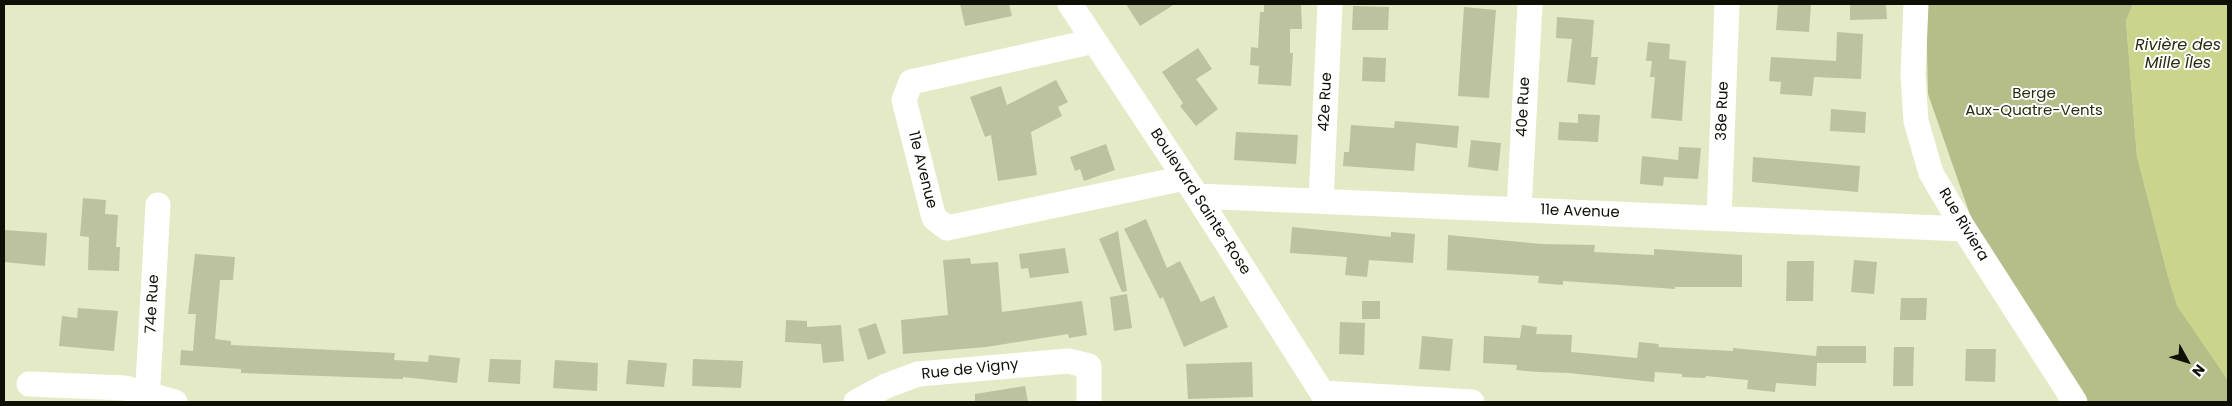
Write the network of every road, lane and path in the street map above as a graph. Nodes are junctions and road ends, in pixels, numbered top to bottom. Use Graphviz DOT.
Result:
graph roads {
  1 [pos="1070,4"];
  2 [pos="1330,4"];
  3 [pos="1530,4"];
  4 [pos="1728,4"];
  5 [pos="1916,15"];
  6 [pos="1094,41"];
  7 [pos="1191,187"];
  8 [pos="1321,201"];
  9 [pos="158,205"];
  10 [pos="1519,210"];
  11 [pos="1719,218"];
  12 [pos="1964,228"];
  13 [pos="29,384"];
  14 [pos="1326,398"];
  15 [pos="147,399"];
  16 [pos="174,402"];
  17 [pos="856,402"];
  18 [pos="1089,402"];
  19 [pos="1472,402"];
  20 [pos="2075,402"];
  1 -- 6 [label="street, Boulevard Sainte-Rose"];
  2 -- 8 [label="street, 42e Rue"];
  3 -- 10 [label="street, 40e Rue"];
  4 -- 11 [label="street, 38e Rue"];
  5 -- 12 [label="street, Rue Riviera"];
  6 -- 7 [label="street, Boulevard Sainte-Rose"];
  6 -- 7 [label="street, 11e Avenue"];
  7 -- 8 [label="street, 11e Avenue"];
  7 -- 14 [label="street, Boulevard Sainte-Rose"];
  8 -- 10 [label="street, 11e Avenue"];
  9 -- 15 [label="street, 74e Rue"];
  10 -- 11 [label="street, 11e Avenue"];
  11 -- 12 [label="street, 11e Avenue"];
  12 -- 20 [label="street, Rue Riviera"];
  13 -- 15 [label="street"];
  14 -- 19 [label="street"];
  15 -- 16 [label="street"];
  17 -- 18 [label="street, Rue de Vigny"];
}
